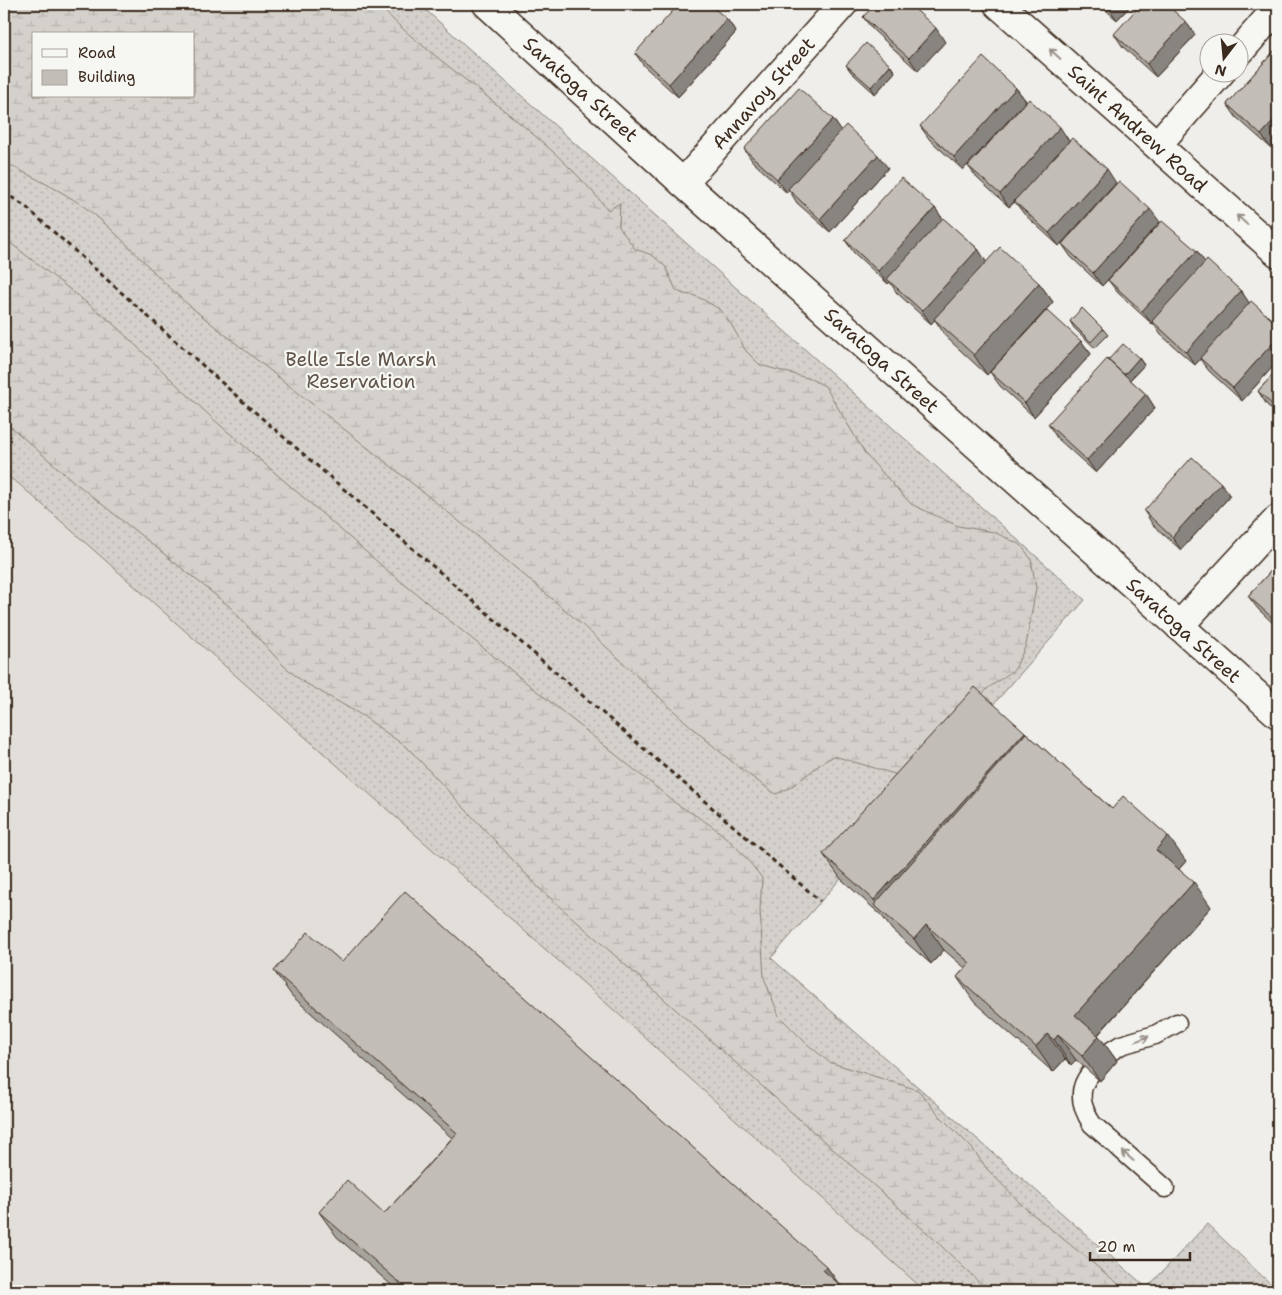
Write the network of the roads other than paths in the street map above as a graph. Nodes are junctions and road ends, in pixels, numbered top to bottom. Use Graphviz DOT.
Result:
graph roads {
  1 [pos="487,4"];
  2 [pos="843,4"];
  3 [pos="998,4"];
  4 [pos="1278,7"];
  5 [pos="1250,39"];
  6 [pos="1212,82"];
  7 [pos="1158,145"];
  8 [pos="683,182"];
  9 [pos="1278,253"];
  10 [pos="1278,519"];
  11 [pos="1179,626"];
  12 [pos="1278,714"];
  13 [pos="1177,1024"];
  14 [pos="1108,1053"];
  15 [pos="1091,1073"];
  16 [pos="1165,1188"];
  1 -- 8 [label="main road, Saratoga Street"];
  2 -- 8 [label="main road, Annavoy Street"];
  7 -- 3 [label="main road, Saint Andrew Road, one-way"];
  4 -- 5 [label="main road"];
  6 -- 7 [label="main road"];
  9 -- 7 [label="main road, Saint Andrew Road, one-way"];
  8 -- 11 [label="main road, Saratoga Street"];
  10 -- 11 [label="main road"];
  11 -- 12 [label="main road, Saratoga Street"];
  14 -- 13 [label="lane, one-way"];
  16 -- 15 [label="lane, one-way"];
}
